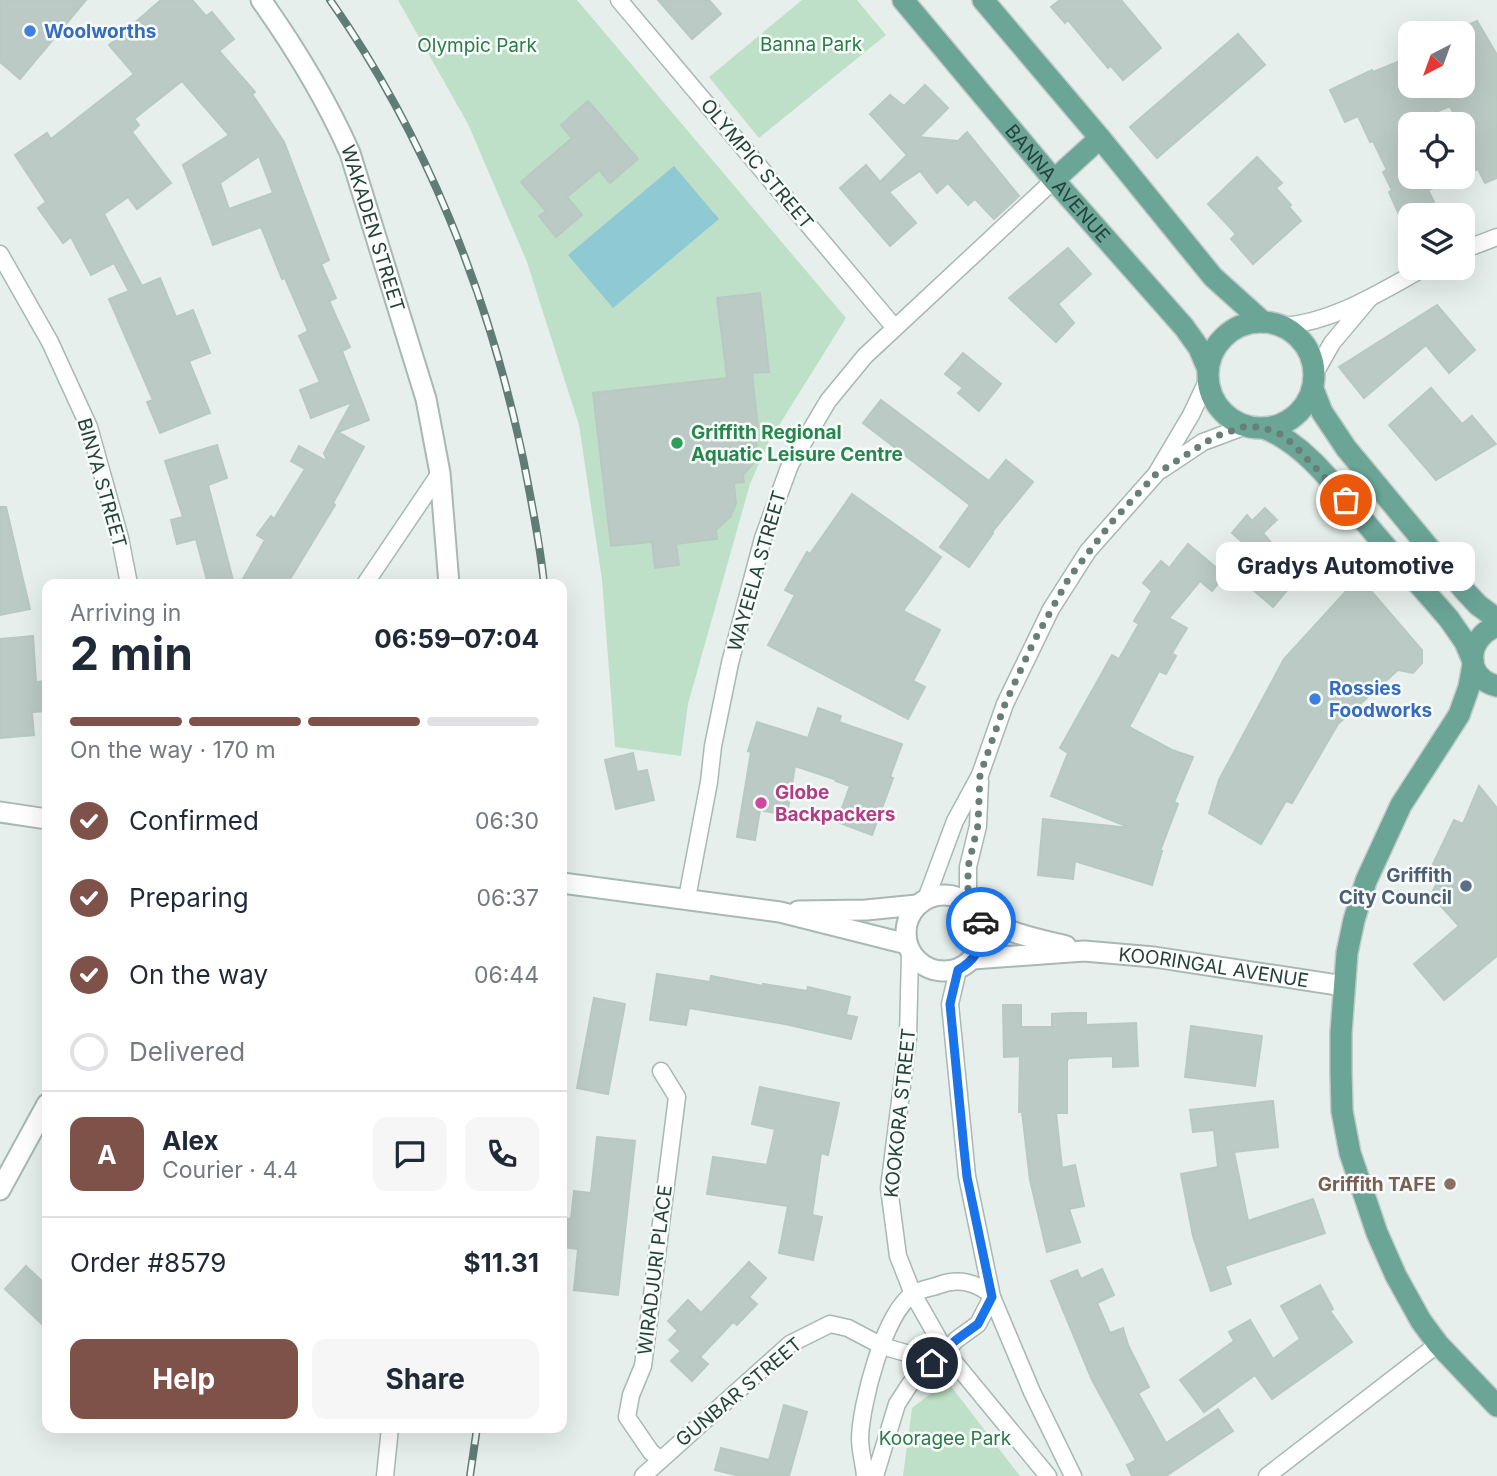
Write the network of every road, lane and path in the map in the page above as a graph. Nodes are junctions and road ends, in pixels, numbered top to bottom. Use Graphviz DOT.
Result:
graph roads {
  1 [pos="261,0"];
  2 [pos="620,0"];
  3 [pos="903,0"];
  4 [pos="983,0"];
  5 [pos="1100,138"];
  6 [pos="1054,180"];
  7 [pos="1497,237"];
  8 [pos="1475,245"];
  9 [pos="0,254"];
  10 [pos="0,274"];
  11 [pos="1402,280"];
  12 [pos="1371,297"];
  13 [pos="31,309"];
  14 [pos="1273,324"];
  15 [pos="895,328"];
  16 [pos="1208,374"];
  17 [pos="1314,381"];
  18 [pos="1255,427"];
  19 [pos="440,473"];
  20 [pos="1156,474"];
  21 [pos="1406,522"];
  22 [pos="1382,542"];
  23 [pos="128,579"];
  24 [pos="368,579"];
  25 [pos="449,579"];
  26 [pos="1497,619"];
  27 [pos="1497,626"];
  28 [pos="1482,673"];
  29 [pos="1497,699"];
  30 [pos="980,775"];
  31 [pos="0,813"];
  32 [pos="42,818"];
  33 [pos="567,884"];
  34 [pos="687,898"];
  35 [pos="922,902"];
  36 [pos="972,908"];
  37 [pos="780,912"];
  38 [pos="909,948"];
  39 [pos="1084,951"];
  40 [pos="966,964"];
  41 [pos="1344,986"];
  42 [pos="661,1070"];
  43 [pos="42,1113"];
  44 [pos="0,1190"];
  45 [pos="913,1294"];
  46 [pos="992,1297"];
  47 [pos="1438,1344"];
  48 [pos="882,1346"];
  49 [pos="946,1352"];
  50 [pos="1497,1406"];
  51 [pos="389,1433"];
  52 [pos="660,1459"];
  53 [pos="385,1476"];
  54 [pos="643,1476"];
  55 [pos="865,1476"];
  56 [pos="875,1476"];
  57 [pos="1048,1476"];
  58 [pos="1073,1476"];
  59 [pos="1267,1476"];
  1 -- 19 [label="street, WAKADEN STREET"];
  2 -- 15 [label="street, OLYMPIC STREET"];
  3 -- 6 [label="main road, BANNA AVENUE"];
  4 -- 5 [label="main road"];
  5 -- 6 [label="main road"];
  5 -- 14 [label="main road"];
  6 -- 15 [label="street, WAYEELA STREET"];
  6 -- 16 [label="main road, BANNA AVENUE"];
  7 -- 8 [label="street"];
  9 -- 13 [label="street, BINYA STREET"];
  10 -- 13 [label="street, BINYA STREET"];
  11 -- 12 [label="street"];
  12 -- 14 [label="street"];
  12 -- 17 [label="street"];
  13 -- 23 [label="street, BINYA STREET"];
  14 -- 16 [label="main road"];
  14 -- 17 [label="main road"];
  15 -- 34 [label="street, WAYEELA STREET"];
  16 -- 18 [label="main road"];
  16 -- 20 [label="street"];
  17 -- 18 [label="main road"];
  17 -- 21 [label="main road"];
  18 -- 20 [label="street"];
  18 -- 22 [label="main road"];
  19 -- 24 [label="street"];
  19 -- 25 [label="street, WAKADEN STREET"];
  20 -- 30 [label="street"];
  21 -- 22 [label="main road"];
  21 -- 26 [label="main road"];
  22 -- 28 [label="main road"];
  27 -- 28 [label="main road"];
  28 -- 29 [label="street"];
  28 -- 41 [label="main road"];
  30 -- 35 [label="street"];
  30 -- 36 [label="street"];
  31 -- 32 [label="street"];
  33 -- 34 [label="street"];
  34 -- 37 [label="street"];
  35 -- 36 [label="street"];
  35 -- 37 [label="street"];
  35 -- 38 [label="street"];
  36 -- 39 [label="street, KOORINGAL AVENUE"];
  36 -- 40 [label="street"];
  37 -- 38 [label="street"];
  38 -- 40 [label="street"];
  38 -- 45 [label="street, KOOKORA STREET"];
  39 -- 40 [label="street, KOORINGAL AVENUE"];
  39 -- 41 [label="street, KOORINGAL AVENUE"];
  40 -- 46 [label="street"];
  41 -- 47 [label="main road"];
  42 -- 52 [label="street, WIRADJURI PLACE"];
  43 -- 44 [label="street"];
  45 -- 46 [label="street"];
  45 -- 48 [label="street"];
  45 -- 49 [label="street, KOOKORA STREET"];
  46 -- 49 [label="street"];
  46 -- 58 [label="street"];
  47 -- 50 [label="main road"];
  47 -- 59 [label="street"];
  48 -- 49 [label="street, GUNBAR STREET"];
  48 -- 52 [label="street, GUNBAR STREET"];
  48 -- 55 [label="street"];
  49 -- 56 [label="street"];
  49 -- 57 [label="street, KOOKORA STREET"];
  51 -- 53 [label="street"];
  52 -- 54 [label="street, GUNBAR STREET"];
}
